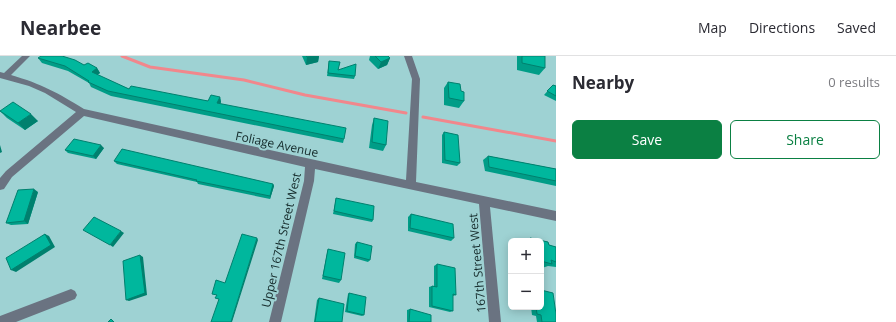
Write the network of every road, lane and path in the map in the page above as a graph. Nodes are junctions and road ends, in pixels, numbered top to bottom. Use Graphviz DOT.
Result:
graph roads {
  1 [pos="26,56"];
  2 [pos="408,56"];
  3 [pos="3,76"];
  4 [pos="82,112"];
  5 [pos="310,164"];
  6 [pos="411,185"];
  7 [pos="0,186"];
  8 [pos="484,201"];
  9 [pos="556,216"];
  10 [pos="71,294"];
  11 [pos="0,322"];
  12 [pos="276,322"];
  13 [pos="495,322"];
  1 -- 3 [label="street"];
  2 -- 6 [label="street"];
  3 -- 4 [label="street, Foliage Avenue"];
  4 -- 5 [label="street, Foliage Avenue"];
  4 -- 7 [label="street"];
  5 -- 6 [label="street, Foliage Avenue"];
  5 -- 12 [label="street, Upper 167th Street West"];
  6 -- 8 [label="street, Foliage Avenue"];
  8 -- 9 [label="street, Foliage Avenue"];
  8 -- 13 [label="street, 167th Street West"];
  10 -- 11 [label="street"];
}
